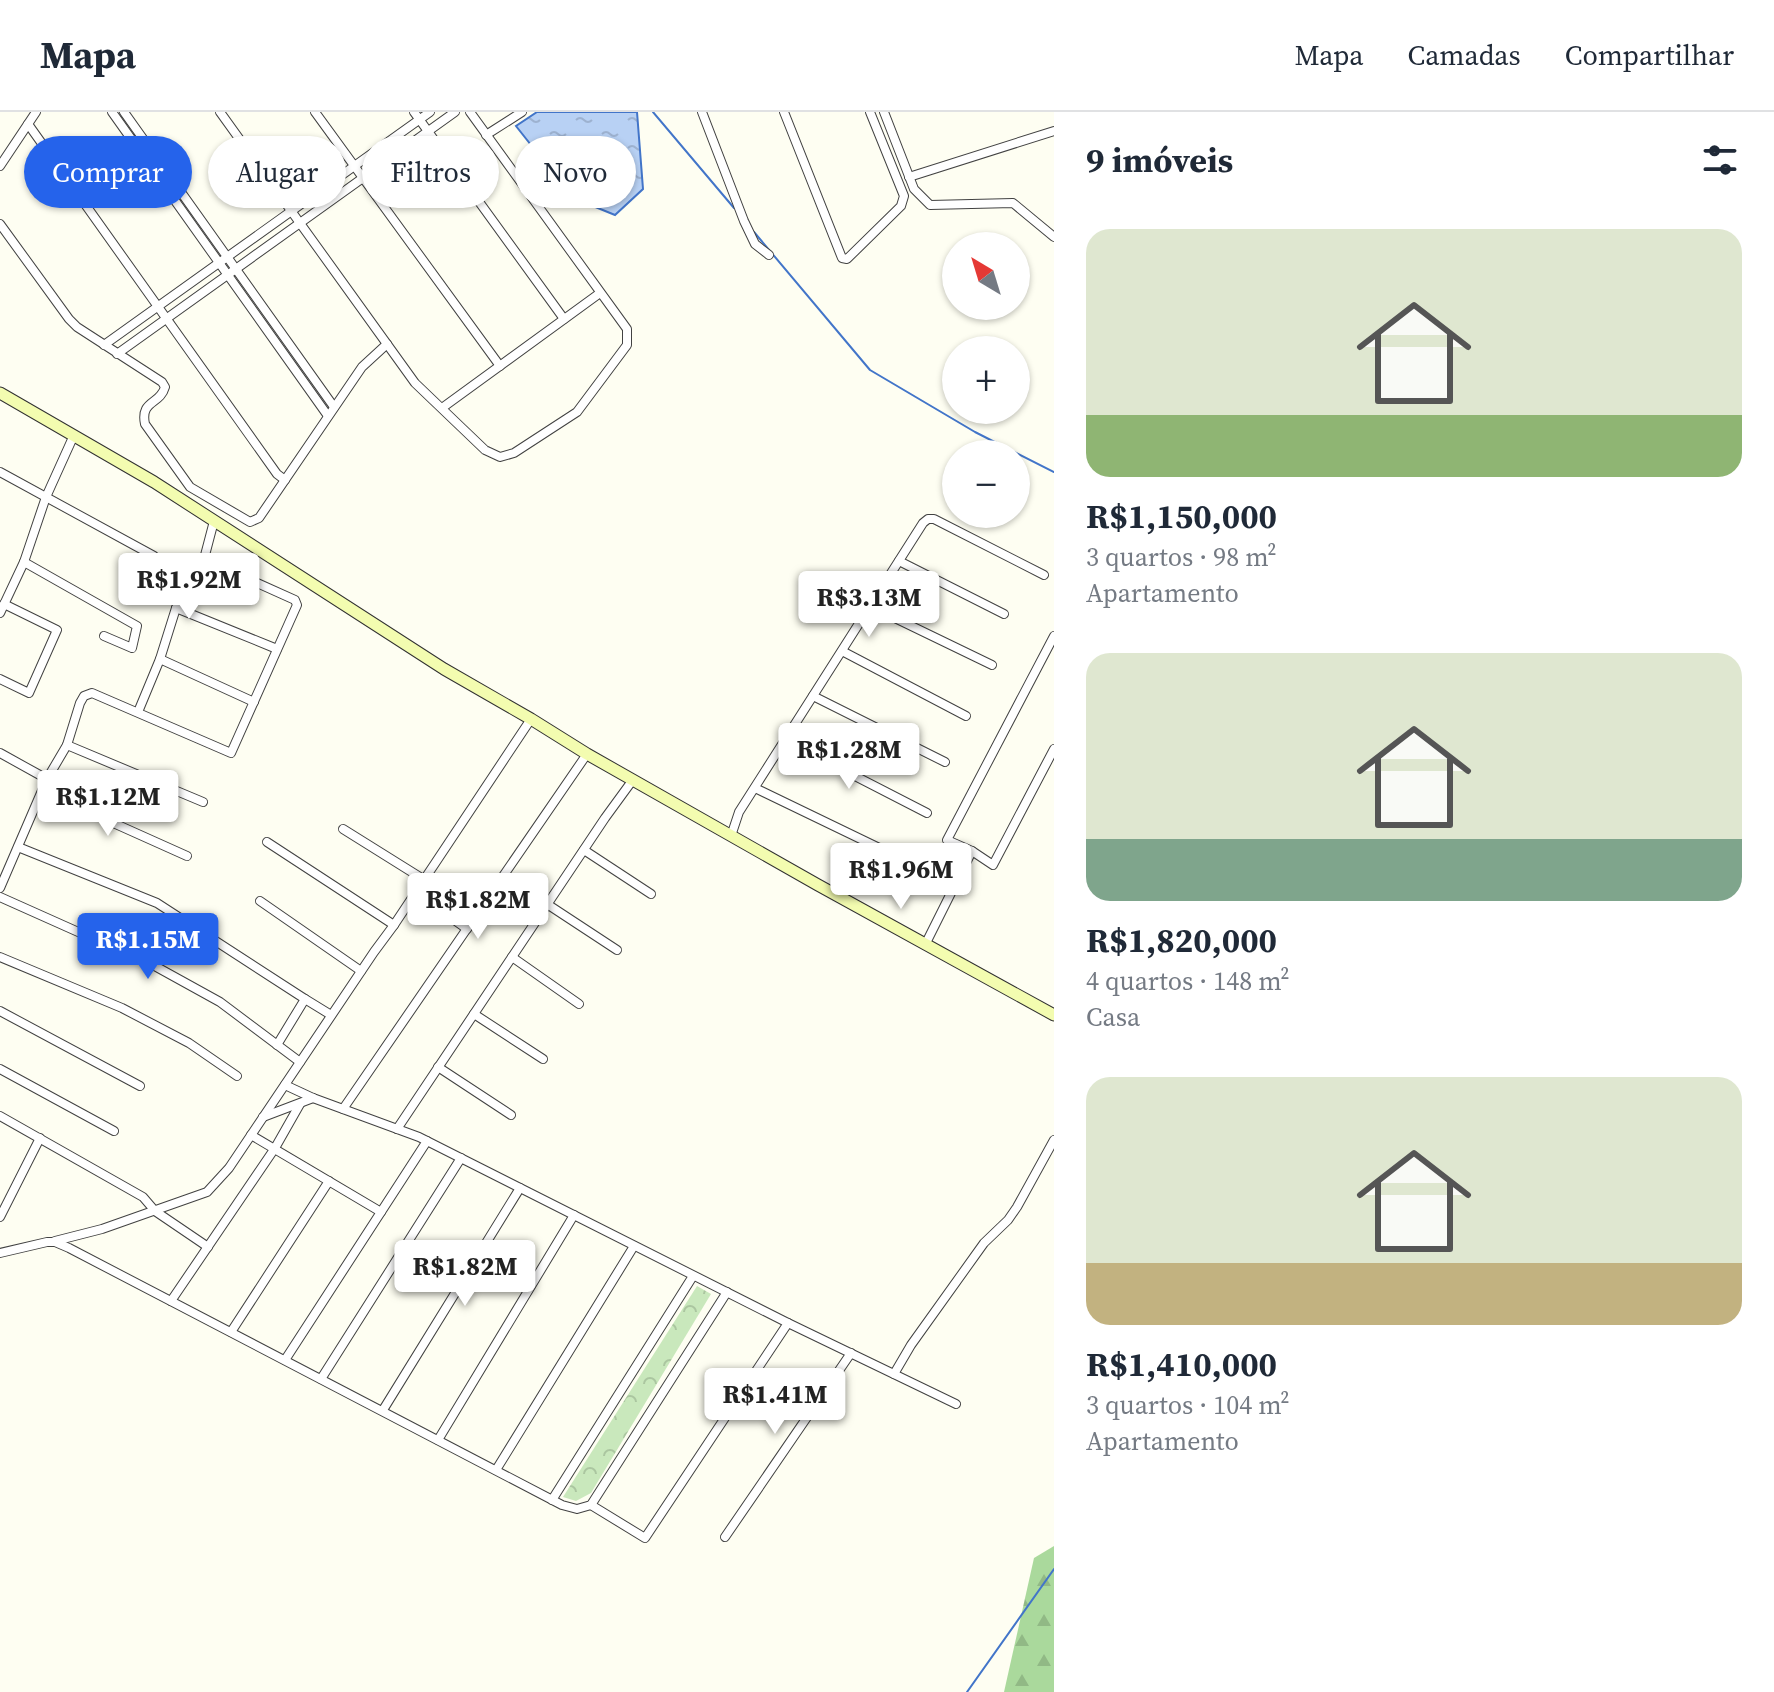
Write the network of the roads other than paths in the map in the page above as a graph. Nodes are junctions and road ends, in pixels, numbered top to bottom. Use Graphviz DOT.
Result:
graph roads {
  1 [pos="36,112"];
  2 [pos="112,112"];
  3 [pos="124,112"];
  4 [pos="220,112"];
  5 [pos="315,112"];
  6 [pos="430,112"];
  7 [pos="455,112"];
  8 [pos="470,112"];
  9 [pos="522,112"];
  10 [pos="702,112"];
  11 [pos="784,112"];
  12 [pos="870,112"];
  13 [pos="884,112"];
  14 [pos="417,116"];
  15 [pos="28,124"];
  16 [pos="428,131"];
  17 [pos="1054,131"];
  18 [pos="486,135"];
  19 [pos="421,136"];
  20 [pos="0,166"];
  21 [pos="354,166"];
  22 [pos="362,177"];
  23 [pos="909,177"];
  24 [pos="362,179"];
  25 [pos="385,208"];
  26 [pos="291,211"];
  27 [pos="300,223"];
  28 [pos="0,224"];
  29 [pos="1054,237"];
  30 [pos="769,255"];
  31 [pos="223,259"];
  32 [pos="232,272"];
  33 [pos="600,293"];
  34 [pos="157,307"];
  35 [pos="166,319"];
  36 [pos="564,319"];
  37 [pos="387,344"];
  38 [pos="104,345"];
  39 [pos="117,354"];
  40 [pos="500,366"];
  41 [pos="0,393"];
  42 [pos="334,407"];
  43 [pos="442,408"];
  44 [pos="328,416"];
  45 [pos="74,435"];
  46 [pos="0,472"];
  47 [pos="285,480"];
  48 [pos="46,497"];
  49 [pos="214,521"];
  50 [pos="154,556"];
  51 [pos="204,559"];
  52 [pos="899,561"];
  53 [pos="24,562"];
  54 [pos="1044,575"];
  55 [pos="870,606"];
  56 [pos="2,608"];
  57 [pos="176,608"];
  58 [pos="1004,614"];
  59 [pos="104,636"];
  60 [pos="1054,636"];
  61 [pos="277,649"];
  62 [pos="842,651"];
  63 [pos="160,659"];
  64 [pos="992,665"];
  65 [pos="0,679"];
  66 [pos="813,696"];
  67 [pos="254,702"];
  68 [pos="138,712"];
  69 [pos="966,716"];
  70 [pos="531,719"];
  71 [pos="785,740"];
  72 [pos="67,745"];
  73 [pos="1054,749"];
  74 [pos="587,754"];
  75 [pos="1,756"];
  76 [pos="945,762"];
  77 [pos="47,779"];
  78 [pos="632,781"];
  79 [pos="755,788"];
  80 [pos="42,791"];
  81 [pos="203,802"];
  82 [pos="927,813"];
  83 [pos="343,829"];
  84 [pos="731,836"];
  85 [pos="267,842"];
  86 [pos="18,847"];
  87 [pos="584,850"];
  88 [pos="972,851"];
  89 [pos="187,856"];
  90 [pos="898,857"];
  91 [pos="423,879"];
  92 [pos="0,888"];
  93 [pos="415,892"];
  94 [pos="651,894"];
  95 [pos="0,897"];
  96 [pos="260,901"];
  97 [pos="547,904"];
  98 [pos="394,925"];
  99 [pos="467,929"];
  100 [pos="925,945"];
  101 [pos="617,950"];
  102 [pos="0,957"];
  103 [pos="512,957"];
  104 [pos="361,971"];
  105 [pos="305,999"];
  106 [pos="579,1004"];
  107 [pos="0,1011"];
  108 [pos="474,1014"];
  109 [pos="331,1015"];
  110 [pos="1054,1015"];
  111 [pos="277,1045"];
  112 [pos="543,1059"];
  113 [pos="300,1062"];
  114 [pos="438,1067"];
  115 [pos="0,1069"];
  116 [pos="237,1076"];
  117 [pos="285,1085"];
  118 [pos="140,1086"];
  119 [pos="313,1098"];
  120 [pos="300,1104"];
  121 [pos="343,1109"];
  122 [pos="511,1115"];
  123 [pos="0,1116"];
  124 [pos="263,1117"];
  125 [pos="397,1129"];
  126 [pos="114,1131"];
  127 [pos="251,1135"];
  128 [pos="40,1138"];
  129 [pos="1054,1140"];
  130 [pos="427,1141"];
  131 [pos="275,1148"];
  132 [pos="461,1158"];
  133 [pos="329,1181"];
  134 [pos="520,1188"];
  135 [pos="155,1211"];
  136 [pos="381,1212"];
  137 [pos="574,1215"];
  138 [pos="0,1217"];
  139 [pos="55,1242"];
  140 [pos="634,1246"];
  141 [pos="208,1247"];
  142 [pos="0,1253"];
  143 [pos="693,1276"];
  144 [pos="727,1292"];
  145 [pos="171,1301"];
  146 [pos="788,1323"];
  147 [pos="231,1332"];
  148 [pos="851,1353"];
  149 [pos="285,1360"];
  150 [pos="894,1374"];
  151 [pos="321,1379"];
  152 [pos="956,1404"];
  153 [pos="383,1410"];
  154 [pos="438,1440"];
  155 [pos="496,1470"];
  156 [pos="552,1500"];
  157 [pos="591,1505"];
  158 [pos="725,1537"];
  1 -- 15 [label="street"];
  2 -- 31 [label="street"];
  3 -- 31 [label="street"];
  4 -- 26 [label="street"];
  5 -- 21 [label="street"];
  6 -- 14 [label="street"];
  7 -- 16 [label="street"];
  8 -- 18 [label="street"];
  9 -- 18 [label="street"];
  10 -- 30 [label="street"];
  11 -- 12 [label="street"];
  13 -- 23 [label="street"];
  14 -- 16 [label="street"];
  14 -- 21 [label="street"];
  15 -- 20 [label="street"];
  15 -- 34 [label="street"];
  16 -- 19 [label="street"];
  16 -- 36 [label="street"];
  17 -- 23 [label="street"];
  18 -- 33 [label="street"];
  21 -- 22 [label="street"];
  21 -- 26 [label="street"];
  23 -- 29 [label="street"];
  24 -- 27 [label="street"];
  25 -- 40 [label="street"];
  26 -- 27 [label="street"];
  26 -- 31 [label="street"];
  27 -- 32 [label="street"];
  27 -- 37 [label="street"];
  28 -- 38 [label="street"];
  31 -- 32 [label="street"];
  31 -- 34 [label="street"];
  32 -- 35 [label="street"];
  32 -- 42 [label="street"];
  32 -- 44 [label="street"];
  33 -- 36 [label="street"];
  33 -- 43 [label="street"];
  34 -- 35 [label="street"];
  34 -- 38 [label="street"];
  35 -- 39 [label="street"];
  35 -- 47 [label="street"];
  36 -- 40 [label="street"];
  37 -- 42 [label="street"];
  37 -- 43 [label="street"];
  38 -- 39 [label="street"];
  39 -- 47 [label="street"];
  40 -- 43 [label="street"];
  41 -- 45 [label="street"];
  42 -- 44 [label="street"];
  44 -- 47 [label="street"];
  45 -- 48 [label="street"];
  45 -- 49 [label="street"];
  46 -- 48 [label="street"];
  48 -- 50 [label="street"];
  48 -- 53 [label="street"];
  49 -- 51 [label="street"];
  49 -- 70 [label="street"];
  51 -- 57 [label="street"];
  51 -- 61 [label="street"];
  52 -- 54 [label="street"];
  52 -- 55 [label="street"];
  52 -- 58 [label="street"];
  53 -- 56 [label="street"];
  53 -- 59 [label="street"];
  55 -- 62 [label="street"];
  55 -- 64 [label="street"];
  56 -- 65 [label="street"];
  57 -- 61 [label="street"];
  57 -- 63 [label="street"];
  60 -- 88 [label="street"];
  61 -- 67 [label="street"];
  62 -- 66 [label="street"];
  62 -- 69 [label="street"];
  63 -- 67 [label="street"];
  63 -- 68 [label="street"];
  66 -- 71 [label="street"];
  66 -- 76 [label="street"];
  67 -- 68 [label="street"];
  68 -- 72 [label="street"];
  70 -- 74 [label="street"];
  70 -- 91 [label="street"];
  71 -- 79 [label="street"];
  71 -- 82 [label="street"];
  72 -- 77 [label="street"];
  72 -- 81 [label="street"];
  73 -- 88 [label="street"];
  74 -- 78 [label="street"];
  74 -- 99 [label="street"];
  75 -- 77 [label="street"];
  77 -- 80 [label="street"];
  78 -- 84 [label="street"];
  78 -- 87 [label="street"];
  79 -- 84 [label="street"];
  79 -- 90 [label="street"];
  80 -- 86 [label="street"];
  80 -- 89 [label="street"];
  83 -- 91 [label="street"];
  84 -- 100 [label="street"];
  85 -- 98 [label="street"];
  86 -- 92 [label="street"];
  86 -- 105 [label="street"];
  87 -- 94 [label="street"];
  87 -- 97 [label="street"];
  88 -- 100 [label="street"];
  91 -- 93 [label="street"];
  93 -- 98 [label="street"];
  93 -- 99 [label="street"];
  95 -- 111 [label="street"];
  96 -- 104 [label="street"];
  97 -- 101 [label="street"];
  97 -- 103 [label="street"];
  98 -- 104 [label="street"];
  99 -- 121 [label="street"];
  100 -- 110 [label="street"];
  102 -- 116 [label="street"];
  103 -- 106 [label="street"];
  103 -- 108 [label="street"];
  104 -- 109 [label="street"];
  105 -- 109 [label="street"];
  105 -- 111 [label="street"];
  107 -- 118 [label="street"];
  108 -- 112 [label="street"];
  108 -- 114 [label="street"];
  109 -- 113 [label="street"];
  111 -- 113 [label="street"];
  113 -- 117 [label="street"];
  114 -- 122 [label="street"];
  114 -- 125 [label="street"];
  115 -- 126 [label="street"];
  117 -- 119 [label="street"];
  117 -- 124 [label="street"];
  119 -- 120 [label="street"];
  119 -- 121 [label="street"];
  120 -- 124 [label="street"];
  120 -- 131 [label="street"];
  121 -- 125 [label="street"];
  123 -- 128 [label="street"];
  124 -- 127 [label="street"];
  125 -- 130 [label="street"];
  127 -- 131 [label="street"];
  127 -- 135 [label="street"];
  128 -- 135 [label="street"];
  128 -- 138 [label="street"];
  129 -- 150 [label="street"];
  130 -- 132 [label="street"];
  130 -- 136 [label="street"];
  131 -- 133 [label="street"];
  131 -- 141 [label="street"];
  132 -- 134 [label="street"];
  132 -- 151 [label="street"];
  133 -- 136 [label="street"];
  133 -- 147 [label="street"];
  134 -- 137 [label="street"];
  134 -- 153 [label="street"];
  135 -- 139 [label="street"];
  135 -- 141 [label="street"];
  136 -- 149 [label="street"];
  137 -- 140 [label="street"];
  137 -- 154 [label="street"];
  139 -- 142 [label="street"];
  139 -- 145 [label="street"];
  140 -- 143 [label="street"];
  140 -- 155 [label="street"];
  141 -- 145 [label="street"];
  143 -- 144 [label="street"];
  143 -- 156 [label="street"];
  144 -- 146 [label="street"];
  144 -- 157 [label="street"];
  145 -- 147 [label="street"];
  146 -- 148 [label="street"];
  146 -- 157 [label="street"];
  147 -- 149 [label="street"];
  148 -- 150 [label="street"];
  148 -- 158 [label="street"];
  149 -- 151 [label="street"];
  150 -- 152 [label="street"];
  151 -- 153 [label="street"];
  153 -- 154 [label="street"];
  154 -- 155 [label="street"];
  155 -- 156 [label="street"];
  156 -- 157 [label="street"];
}
